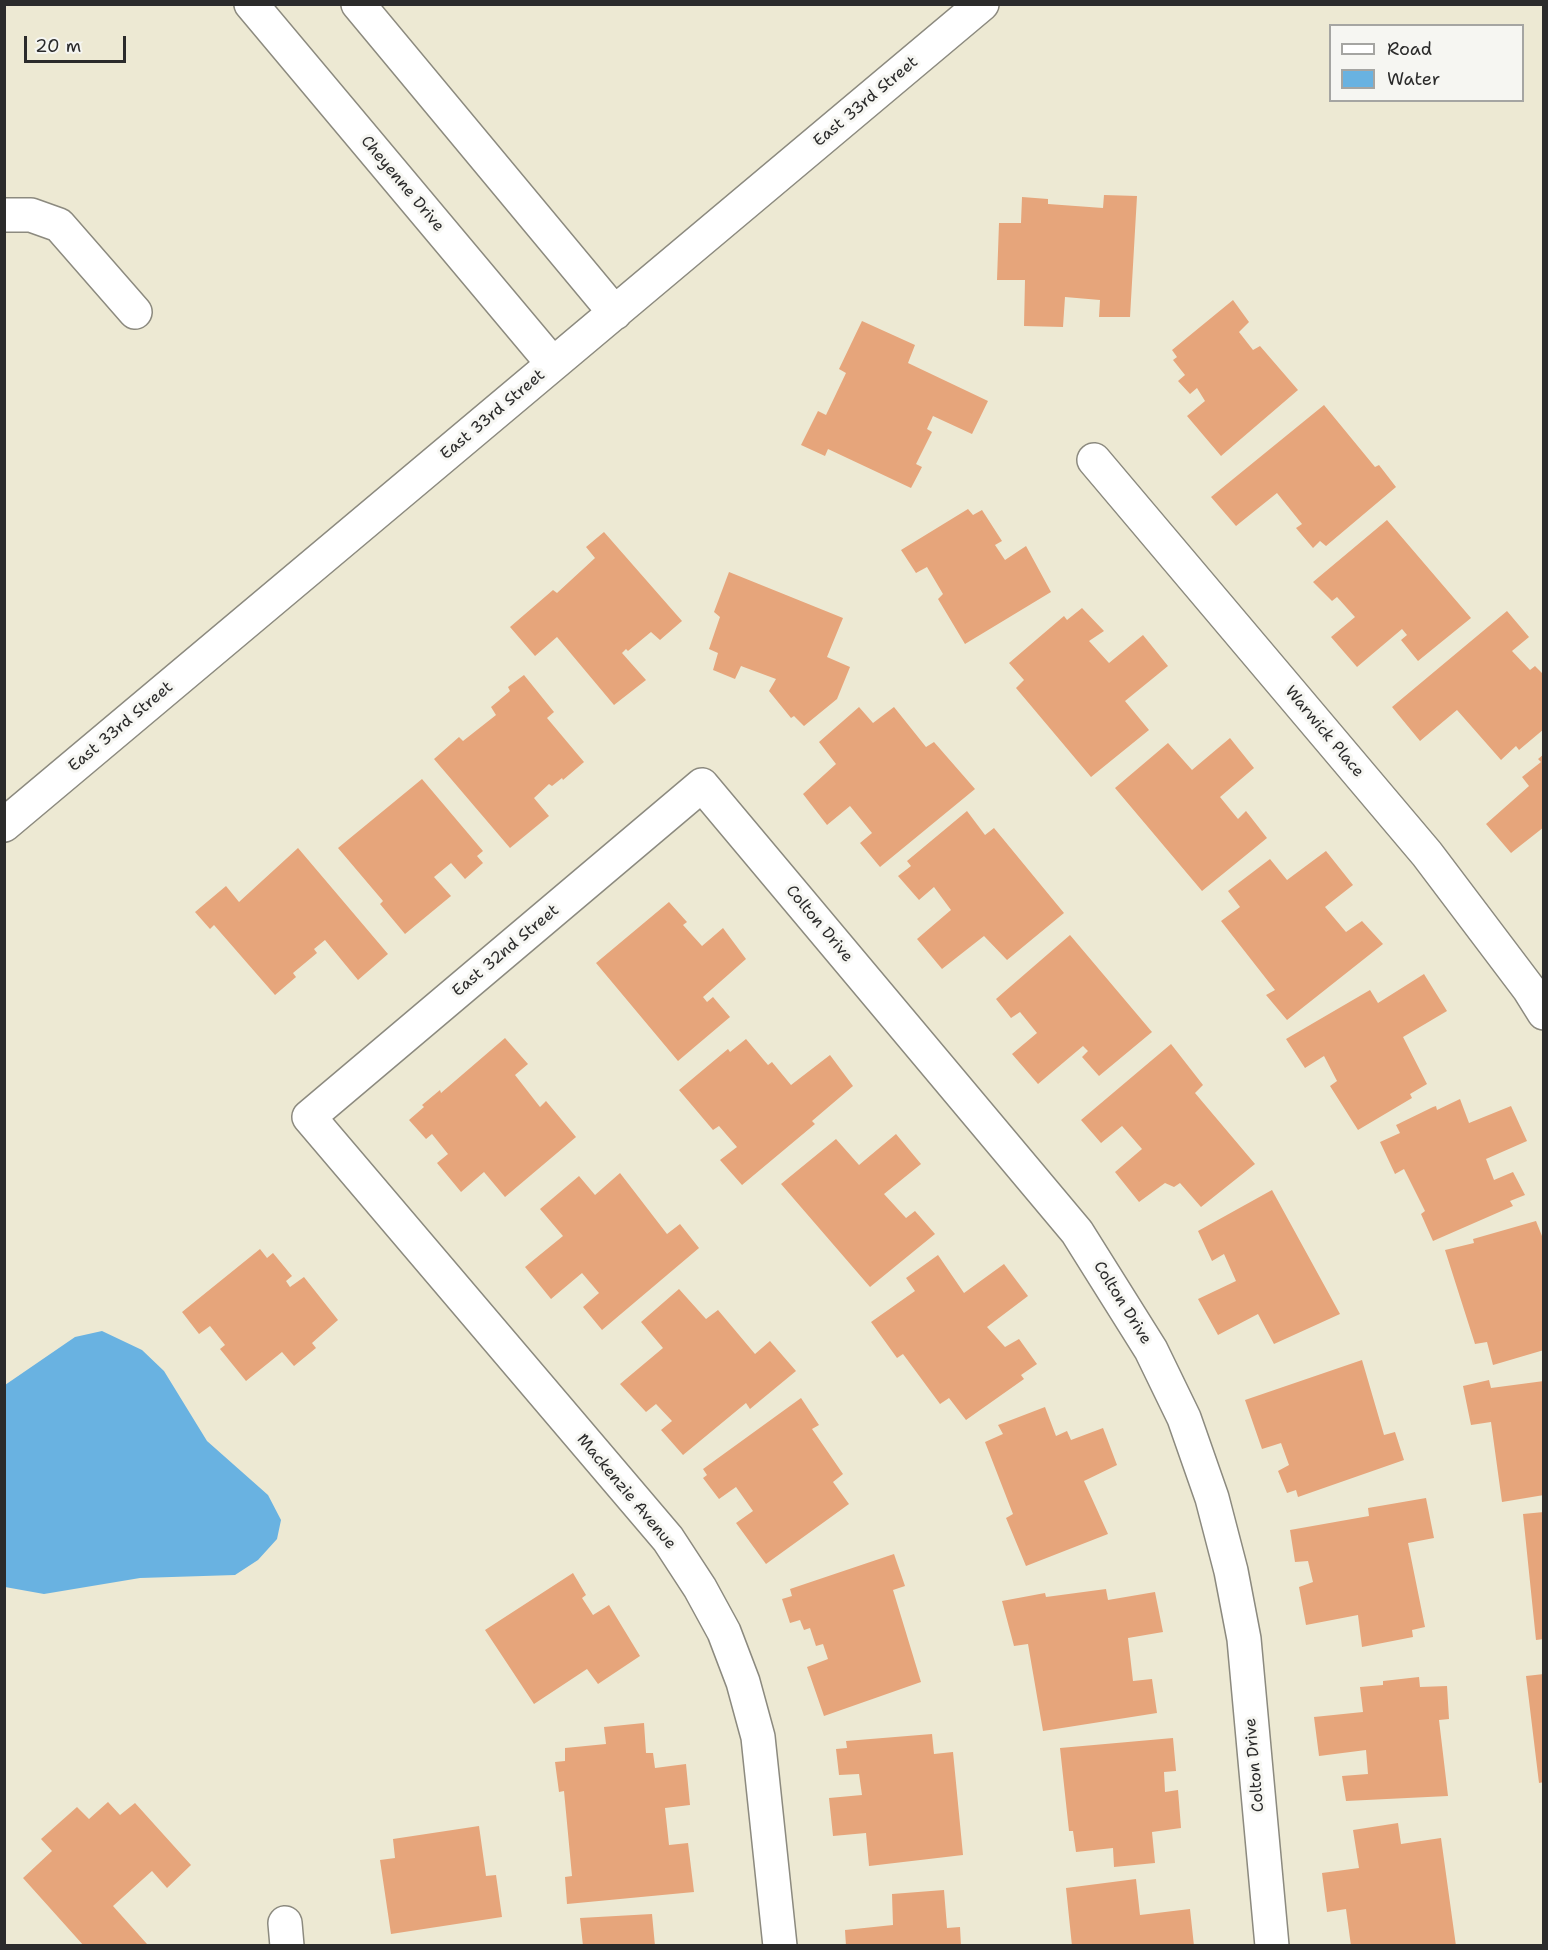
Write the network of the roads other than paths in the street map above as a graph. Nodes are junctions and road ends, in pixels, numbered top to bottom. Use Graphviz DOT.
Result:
graph roads {
  1 [pos="251,4"];
  2 [pos="358,4"];
  3 [pos="982,4"];
  4 [pos="4,215"];
  5 [pos="135,312"];
  6 [pos="615,313"];
  7 [pos="553,364"];
  8 [pos="1094,460"];
  9 [pos="702,785"];
  10 [pos="4,825"];
  11 [pos="1544,1013"];
  12 [pos="309,1116"];
  13 [pos="780,1946"];
  14 [pos="1272,1946"];
  1 -- 7 [label="street, Cheyenne Drive"];
  2 -- 6 [label="street"];
  3 -- 6 [label="street, East 33rd Street"];
  4 -- 5 [label="street"];
  6 -- 7 [label="street, East 33rd Street"];
  7 -- 10 [label="street, East 33rd Street"];
  8 -- 11 [label="street, Warwick Place"];
  9 -- 12 [label="street, East 32nd Street"];
  9 -- 14 [label="street, Colton Drive"];
  12 -- 13 [label="street, Mackenzie Avenue"];
}
